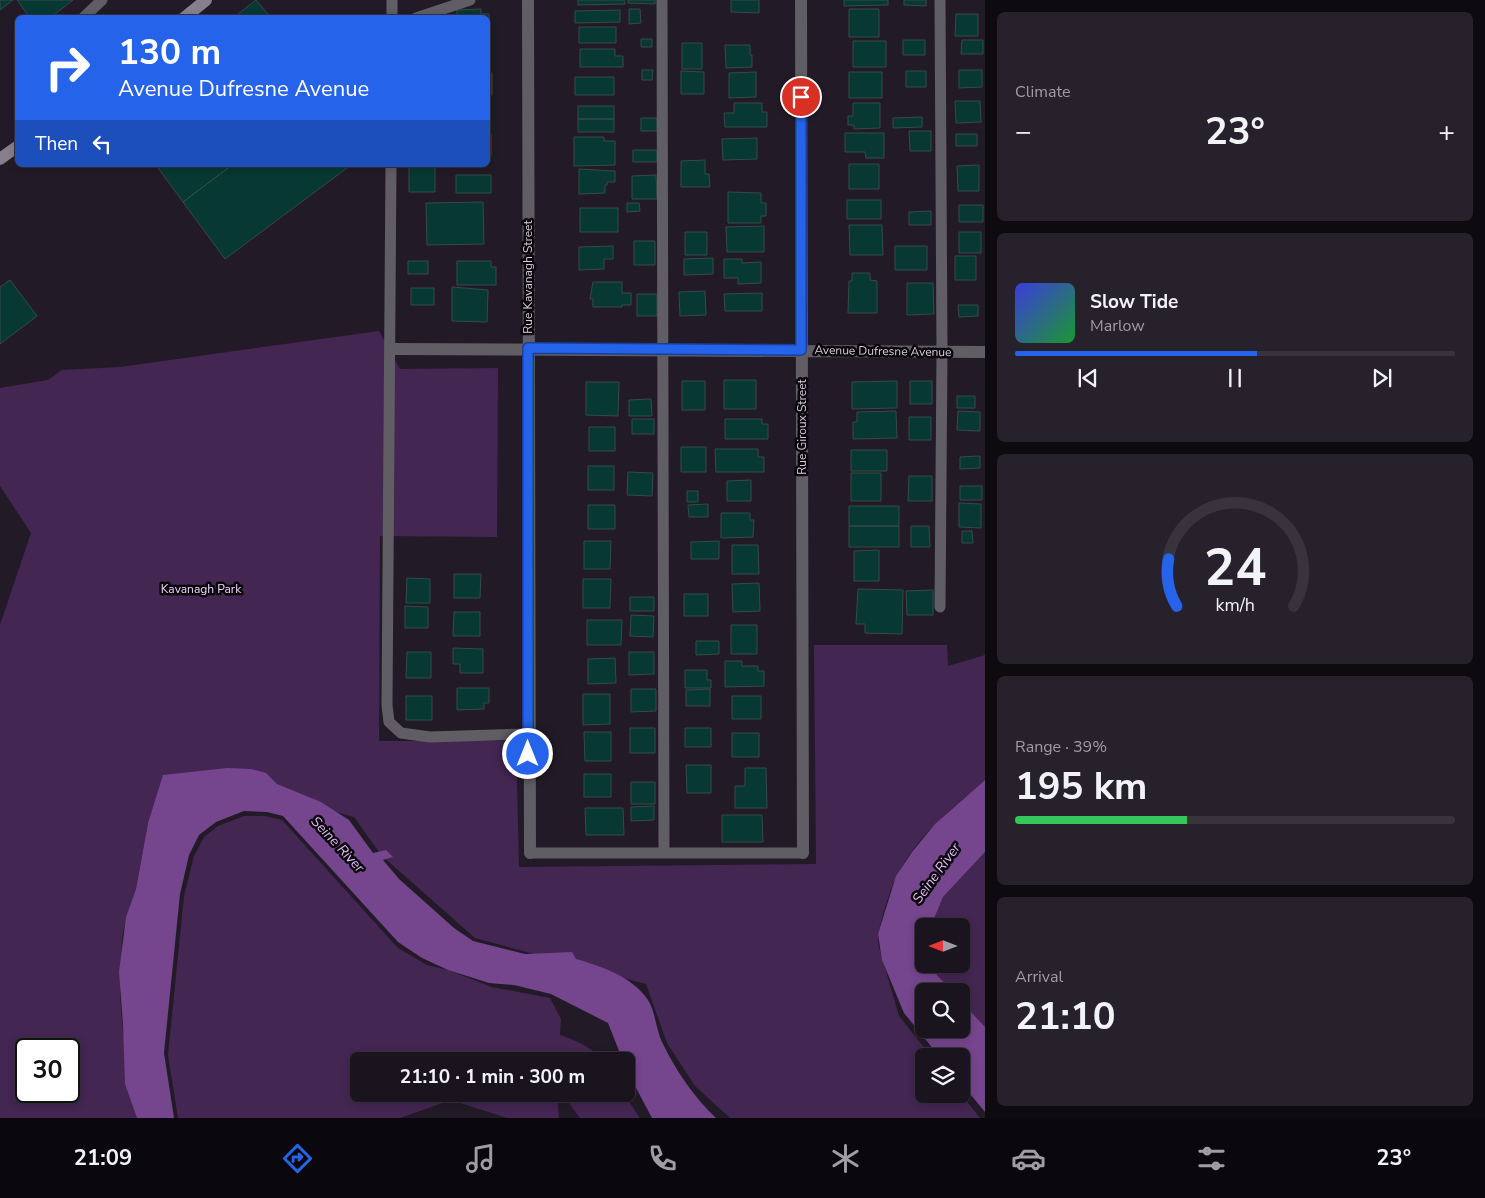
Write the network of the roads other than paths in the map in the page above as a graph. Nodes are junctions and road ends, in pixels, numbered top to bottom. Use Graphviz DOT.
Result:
graph roads {
  1 [pos="102,0"];
  2 [pos="206,0"];
  3 [pos="392,0"];
  4 [pos="470,0"];
  5 [pos="528,0"];
  6 [pos="662,0"];
  7 [pos="801,0"];
  8 [pos="940,0"];
  9 [pos="86,15"];
  10 [pos="188,15"];
  11 [pos="392,15"];
  12 [pos="425,15"];
  13 [pos="15,148"];
  14 [pos="0,160"];
  15 [pos="391,167"];
  16 [pos="528,348"];
  17 [pos="390,349"];
  18 [pos="664,349"];
  19 [pos="801,350"];
  20 [pos="942,352"];
  21 [pos="985,352"];
  22 [pos="940,607"];
  23 [pos="528,734"];
  24 [pos="664,853"];
  25 [pos="803,853"];
  26 [pos="530,854"];
  1 -- 9 [label="lane"];
  2 -- 10 [label="main road"];
  3 -- 11 [label="lane"];
  4 -- 12 [label="lane"];
  5 -- 16 [label="street, Rue Kavanagh Street"];
  6 -- 18 [label="lane"];
  7 -- 19 [label="street, Rue Giroux Street"];
  8 -- 20 [label="lane"];
  13 -- 14 [label="main road"];
  15 -- 17 [label="lane"];
  16 -- 17 [label="street, Avenue Dufresne Avenue"];
  16 -- 18 [label="street, Avenue Dufresne Avenue"];
  16 -- 23 [label="street, Rue Kavanagh Street"];
  17 -- 23 [label="lane"];
  18 -- 19 [label="street, Avenue Dufresne Avenue"];
  18 -- 24 [label="lane"];
  19 -- 20 [label="street, Avenue Dufresne Avenue"];
  19 -- 25 [label="street, Rue Giroux Street"];
  20 -- 21 [label="street, Avenue Dufresne Avenue"];
  20 -- 22 [label="lane"];
  23 -- 26 [label="street, Rue Kavanagh Street"];
  24 -- 25 [label="lane"];
  24 -- 26 [label="lane"];
}
